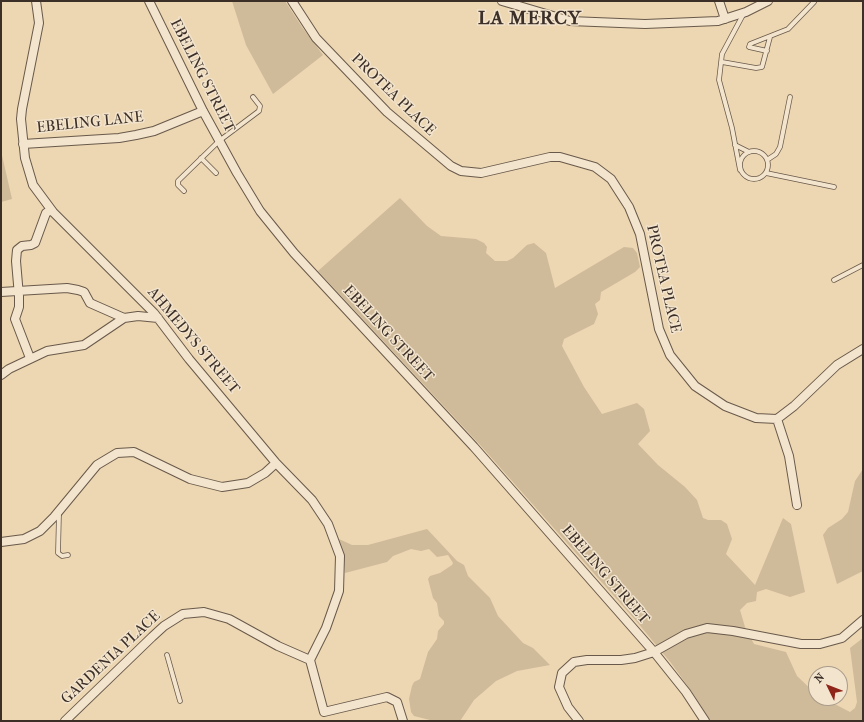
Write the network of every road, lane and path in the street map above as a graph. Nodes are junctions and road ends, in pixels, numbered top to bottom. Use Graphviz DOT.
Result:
graph roads {
  1 [pos="36,1"];
  2 [pos="149,1"];
  3 [pos="292,1"];
  4 [pos="502,1"];
  5 [pos="719,1"];
  6 [pos="768,1"];
  7 [pos="814,2"];
  8 [pos="744,13"];
  9 [pos="725,19"];
  10 [pos="770,37"];
  11 [pos="767,51"];
  12 [pos="722,62"];
  13 [pos="253,97"];
  14 [pos="790,97"];
  15 [pos="204,112"];
  16 [pos="219,141"];
  17 [pos="23,144"];
  18 [pos="735,145"];
  19 [pos="749,152"];
  20 [pos="201,158"];
  21 [pos="768,160"];
  22 [pos="740,170"];
  23 [pos="216,173"];
  24 [pos="766,173"];
  25 [pos="834,187"];
  26 [pos="184,191"];
  27 [pos="51,210"];
  28 [pos="863,265"];
  29 [pos="834,280"];
  30 [pos="19,291"];
  31 [pos="1,292"];
  32 [pos="124,318"];
  33 [pos="158,318"];
  34 [pos="863,349"];
  35 [pos="30,358"];
  36 [pos="1,375"];
  37 [pos="777,419"];
  38 [pos="276,463"];
  39 [pos="797,505"];
  40 [pos="59,512"];
  41 [pos="1,542"];
  42 [pos="68,555"];
  43 [pos="863,620"];
  44 [pos="654,652"];
  45 [pos="167,655"];
  46 [pos="310,660"];
  47 [pos="180,701"];
  48 [pos="65,721"];
  49 [pos="403,721"];
  50 [pos="579,721"];
  51 [pos="705,721"];
  1 -- 17 [label="street, AHMEDYS STREET"];
  2 -- 15 [label="street, EBELING STREET"];
  3 -- 37 [label="street, PROTEA PLACE"];
  4 -- 9 [label="street"];
  5 -- 9 [label="street"];
  6 -- 8 [label="street"];
  7 -- 10 [label="lane"];
  8 -- 9 [label="street"];
  8 -- 12 [label="lane"];
  10 -- 11 [label="lane"];
  10 -- 11 [label="lane"];
  11 -- 12 [label="lane"];
  12 -- 18 [label="lane"];
  13 -- 16 [label="lane"];
  14 -- 21 [label="lane"];
  15 -- 16 [label="street, EBELING STREET"];
  15 -- 17 [label="street, EBELING LANE"];
  16 -- 20 [label="lane"];
  16 -- 44 [label="street, EBELING STREET"];
  17 -- 27 [label="street, AHMEDYS STREET"];
  18 -- 19 [label="lane"];
  18 -- 22 [label="lane"];
  19 -- 21 [label="lane"];
  19 -- 22 [label="lane"];
  20 -- 23 [label="lane"];
  20 -- 26 [label="lane"];
  21 -- 24 [label="lane"];
  22 -- 24 [label="lane"];
  24 -- 25 [label="lane"];
  27 -- 30 [label="street"];
  27 -- 33 [label="street, AHMEDYS STREET"];
  28 -- 29 [label="lane"];
  30 -- 31 [label="street"];
  30 -- 32 [label="street"];
  30 -- 35 [label="street"];
  32 -- 33 [label="street"];
  32 -- 35 [label="street"];
  33 -- 38 [label="street, AHMEDYS STREET"];
  34 -- 37 [label="street"];
  35 -- 36 [label="street"];
  37 -- 39 [label="street"];
  38 -- 40 [label="street"];
  38 -- 46 [label="street, AHMEDYS STREET"];
  40 -- 41 [label="street"];
  40 -- 42 [label="lane"];
  43 -- 44 [label="street"];
  44 -- 50 [label="street"];
  44 -- 51 [label="street, EBELING STREET"];
  45 -- 47 [label="lane"];
  46 -- 48 [label="street, GARDENIA PLACE"];
  46 -- 49 [label="street"];
}
